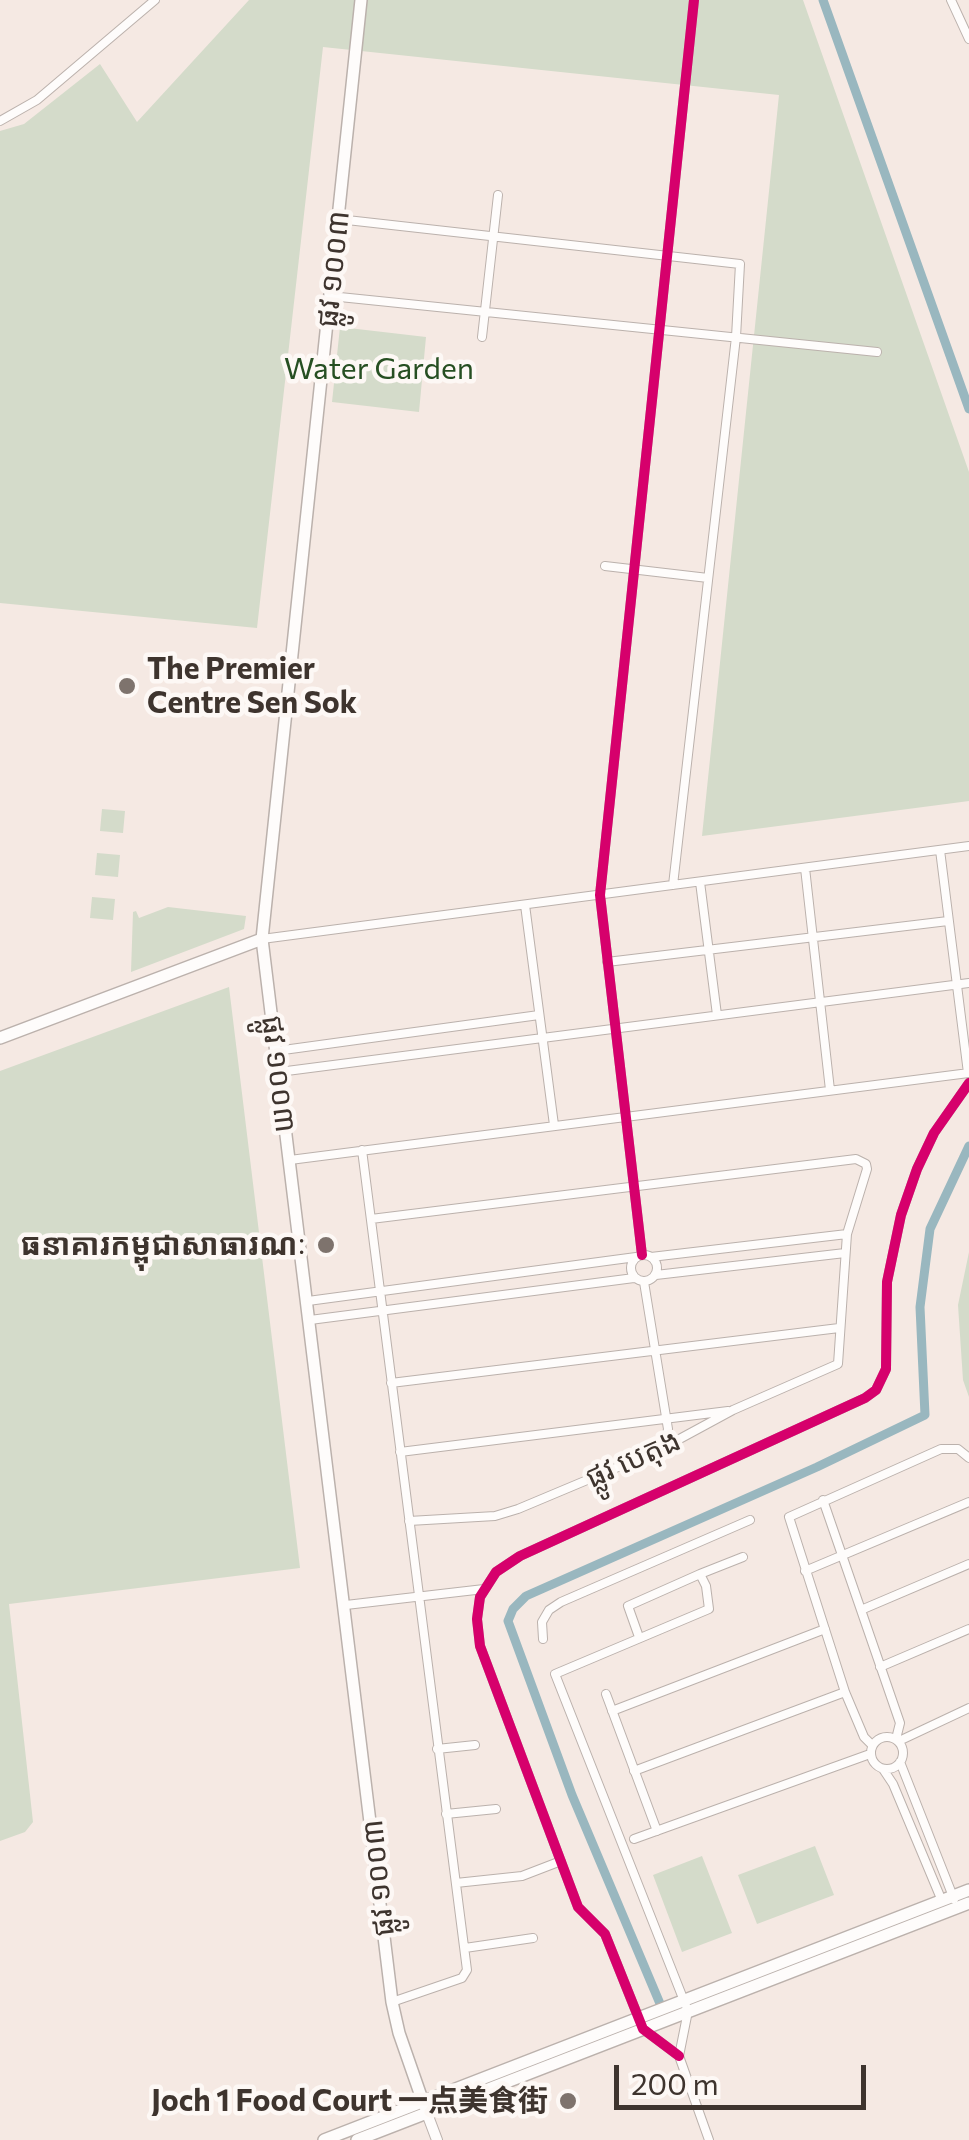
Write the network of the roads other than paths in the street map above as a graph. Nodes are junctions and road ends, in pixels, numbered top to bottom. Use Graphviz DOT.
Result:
graph roads {
  1 [pos="155,0"];
  2 [pos="361,0"];
  3 [pos="694,0"];
  4 [pos="952,0"];
  5 [pos="969,40"];
  6 [pos="0,120"];
  7 [pos="498,195"];
  8 [pos="338,219"];
  9 [pos="494,236"];
  10 [pos="667,255"];
  11 [pos="330,296"];
  12 [pos="485,310"];
  13 [pos="660,330"];
  14 [pos="482,337"];
  15 [pos="736,337"];
  16 [pos="877,352"];
  17 [pos="605,566"];
  18 [pos="635,569"];
  19 [pos="708,578"];
  20 [pos="969,846"];
  21 [pos="940,850"];
  22 [pos="805,868"];
  23 [pos="700,882"];
  24 [pos="674,885"];
  25 [pos="600,895"];
  26 [pos="525,904"];
  27 [pos="948,920"];
  28 [pos="813,938"];
  29 [pos="262,940"];
  30 [pos="709,950"];
  31 [pos="608,962"];
  32 [pos="969,983"];
  33 [pos="956,984"];
  34 [pos="820,1002"];
  35 [pos="539,1015"];
  36 [pos="717,1016"];
  37 [pos="484,1022"];
  38 [pos="616,1029"];
  39 [pos="0,1038"];
  40 [pos="542,1038"];
  41 [pos="487,1045"];
  42 [pos="276,1051"];
  43 [pos="279,1072"];
  44 [pos="968,1073"];
  45 [pos="969,1083"];
  46 [pos="830,1090"];
  47 [pos="626,1116"];
  48 [pos="554,1125"];
  49 [pos="362,1150"];
  50 [pos="290,1160"];
  51 [pos="634,1188"];
  52 [pos="370,1219"];
  53 [pos="848,1234"];
  54 [pos="845,1253"];
  55 [pos="643,1256"];
  56 [pos="656,1274"];
  57 [pos="634,1278"];
  58 [pos="644,1282"];
  59 [pos="380,1292"];
  60 [pos="308,1301"];
  61 [pos="382,1310"];
  62 [pos="310,1320"];
  63 [pos="840,1328"];
  64 [pos="654,1350"];
  65 [pos="391,1383"];
  66 [pos="733,1410"];
  67 [pos="664,1417"];
  68 [pos="661,1448"];
  69 [pos="400,1452"];
  70 [pos="969,1458"];
  71 [pos="823,1500"];
  72 [pos="969,1502"];
  73 [pos="408,1520"];
  74 [pos="750,1520"];
  75 [pos="842,1556"];
  76 [pos="743,1557"];
  77 [pos="969,1564"];
  78 [pos="805,1570"];
  79 [pos="700,1574"];
  80 [pos="484,1589"];
  81 [pos="418,1596"];
  82 [pos="346,1605"];
  83 [pos="861,1610"];
  84 [pos="825,1629"];
  85 [pos="969,1629"];
  86 [pos="640,1637"];
  87 [pos="543,1639"];
  88 [pos="880,1667"];
  89 [pos="844,1692"];
  90 [pos="606,1694"];
  91 [pos="969,1708"];
  92 [pos="612,1711"];
  93 [pos="897,1740"];
  94 [pos="475,1745"];
  95 [pos="437,1750"];
  96 [pos="871,1750"];
  97 [pos="900,1762"];
  98 [pos="883,1768"];
  99 [pos="634,1771"];
  100 [pos="496,1809"];
  101 [pos="446,1814"];
  102 [pos="657,1831"];
  103 [pos="634,1840"];
  104 [pos="561,1861"];
  105 [pos="456,1883"];
  106 [pos="969,1890"];
  107 [pos="954,1904"];
  108 [pos="532,1938"];
  109 [pos="465,1948"];
  110 [pos="392,2002"];
  111 [pos="681,2007"];
  112 [pos="644,2022"];
  113 [pos="680,2056"];
  114 [pos="425,2107"];
  115 [pos="324,2140"];
  116 [pos="357,2140"];
  117 [pos="437,2140"];
  118 [pos="710,2140"];
  1 -- 6 [label="street"];
  2 -- 8 [label="main road, ផ្លូវ ១០០៣"];
  3 -- 10 [label="street"];
  4 -- 5 [label="street"];
  7 -- 9 [label="street"];
  8 -- 9 [label="street"];
  8 -- 11 [label="main road, ផ្លូវ ១០០៣"];
  9 -- 10 [label="street"];
  9 -- 12 [label="street"];
  10 -- 13 [label="street"];
  10 -- 15 [label="street"];
  11 -- 12 [label="street"];
  11 -- 29 [label="main road, ផ្លូវ ១០០៣"];
  12 -- 13 [label="street"];
  12 -- 14 [label="street"];
  13 -- 15 [label="street"];
  13 -- 18 [label="street"];
  15 -- 16 [label="street"];
  15 -- 19 [label="street"];
  17 -- 18 [label="street"];
  18 -- 19 [label="street"];
  18 -- 25 [label="street"];
  19 -- 24 [label="street"];
  20 -- 21 [label="street"];
  21 -- 22 [label="street"];
  21 -- 27 [label="street"];
  22 -- 23 [label="street"];
  22 -- 28 [label="street"];
  23 -- 24 [label="street"];
  23 -- 30 [label="street"];
  24 -- 25 [label="street"];
  25 -- 26 [label="street"];
  25 -- 31 [label="street"];
  26 -- 29 [label="street"];
  26 -- 35 [label="street"];
  27 -- 28 [label="street"];
  27 -- 33 [label="street"];
  28 -- 30 [label="street"];
  28 -- 34 [label="street"];
  29 -- 39 [label="main road"];
  29 -- 42 [label="main road, ផ្លូវ ១០០៣"];
  30 -- 31 [label="street"];
  30 -- 36 [label="street"];
  31 -- 38 [label="street"];
  32 -- 33 [label="street"];
  33 -- 34 [label="street"];
  33 -- 44 [label="street"];
  34 -- 36 [label="street"];
  34 -- 46 [label="street"];
  35 -- 37 [label="street"];
  35 -- 40 [label="street"];
  36 -- 38 [label="street"];
  37 -- 41 [label="street"];
  37 -- 42 [label="street"];
  38 -- 40 [label="street"];
  38 -- 47 [label="street"];
  40 -- 41 [label="street"];
  40 -- 48 [label="street"];
  41 -- 43 [label="street"];
  42 -- 43 [label="main road, ផ្លូវ ១០០៣"];
  43 -- 50 [label="main road, ផ្លូវ ១០០៣"];
  44 -- 46 [label="street"];
  45 -- 80 [label="street"];
  46 -- 47 [label="street"];
  47 -- 48 [label="street"];
  47 -- 51 [label="street"];
  48 -- 49 [label="street"];
  49 -- 50 [label="street"];
  49 -- 52 [label="street"];
  50 -- 60 [label="main road, ផ្លូវ ១០០៣"];
  51 -- 52 [label="street"];
  51 -- 53 [label="street"];
  51 -- 55 [label="street"];
  52 -- 59 [label="street"];
  53 -- 54 [label="street"];
  53 -- 55 [label="street"];
  54 -- 56 [label="street"];
  54 -- 63 [label="street"];
  55 -- 56 [label="street"];
  55 -- 57 [label="street"];
  55 -- 59 [label="street"];
  56 -- 58 [label="street"];
  57 -- 58 [label="street"];
  57 -- 61 [label="street"];
  58 -- 64 [label="street"];
  59 -- 60 [label="street"];
  59 -- 61 [label="street"];
  60 -- 62 [label="main road, ផ្លូវ ១០០៣"];
  61 -- 62 [label="street"];
  61 -- 65 [label="street"];
  62 -- 82 [label="main road, ផ្លូវ ១០០៣"];
  63 -- 64 [label="street"];
  63 -- 66 [label="street, ផ្លូវ បេតុង"];
  64 -- 65 [label="street"];
  64 -- 67 [label="street"];
  65 -- 69 [label="street"];
  66 -- 67 [label="street"];
  66 -- 68 [label="street, ផ្លូវ បេតុង"];
  67 -- 68 [label="street"];
  67 -- 69 [label="street"];
  68 -- 73 [label="street, ផ្លូវ បេតុង"];
  69 -- 73 [label="street"];
  70 -- 71 [label="street"];
  71 -- 75 [label="street"];
  71 -- 78 [label="street"];
  72 -- 75 [label="street"];
  73 -- 81 [label="street"];
  74 -- 87 [label="street"];
  75 -- 78 [label="street"];
  75 -- 83 [label="street"];
  76 -- 79 [label="street"];
  77 -- 83 [label="street"];
  78 -- 84 [label="street"];
  79 -- 86 [label="street"];
  79 -- 86 [label="street"];
  80 -- 81 [label="street"];
  80 -- 104 [label="street"];
  81 -- 82 [label="street"];
  81 -- 95 [label="street"];
  82 -- 110 [label="main road, ផ្លូវ ១០០៣"];
  83 -- 88 [label="street"];
  84 -- 89 [label="street"];
  84 -- 92 [label="street"];
  85 -- 88 [label="street"];
  86 -- 111 [label="street"];
  88 -- 93 [label="street"];
  89 -- 96 [label="street"];
  89 -- 99 [label="street"];
  90 -- 92 [label="street"];
  91 -- 93 [label="street"];
  92 -- 99 [label="street"];
  93 -- 96 [label="street"];
  93 -- 97 [label="street"];
  94 -- 95 [label="street"];
  95 -- 101 [label="street"];
  96 -- 98 [label="street"];
  96 -- 102 [label="street"];
  97 -- 98 [label="street"];
  97 -- 107 [label="street"];
  98 -- 107 [label="street"];
  99 -- 102 [label="street"];
  100 -- 101 [label="street"];
  101 -- 105 [label="street"];
  102 -- 103 [label="street"];
  104 -- 105 [label="street"];
  104 -- 112 [label="street"];
  105 -- 109 [label="street"];
  106 -- 107 [label="main road"];
  107 -- 111 [label="main road"];
  108 -- 109 [label="street"];
  109 -- 110 [label="street"];
  110 -- 114 [label="main road, ផ្លូវ ១០០៣"];
  111 -- 112 [label="main road"];
  111 -- 113 [label="street"];
  112 -- 113 [label="street"];
  112 -- 114 [label="main road"];
  113 -- 118 [label="street"];
  114 -- 115 [label="main road"];
  114 -- 116 [label="main road"];
  114 -- 117 [label="street, ផ្លូវ ១០០៣"];
}
